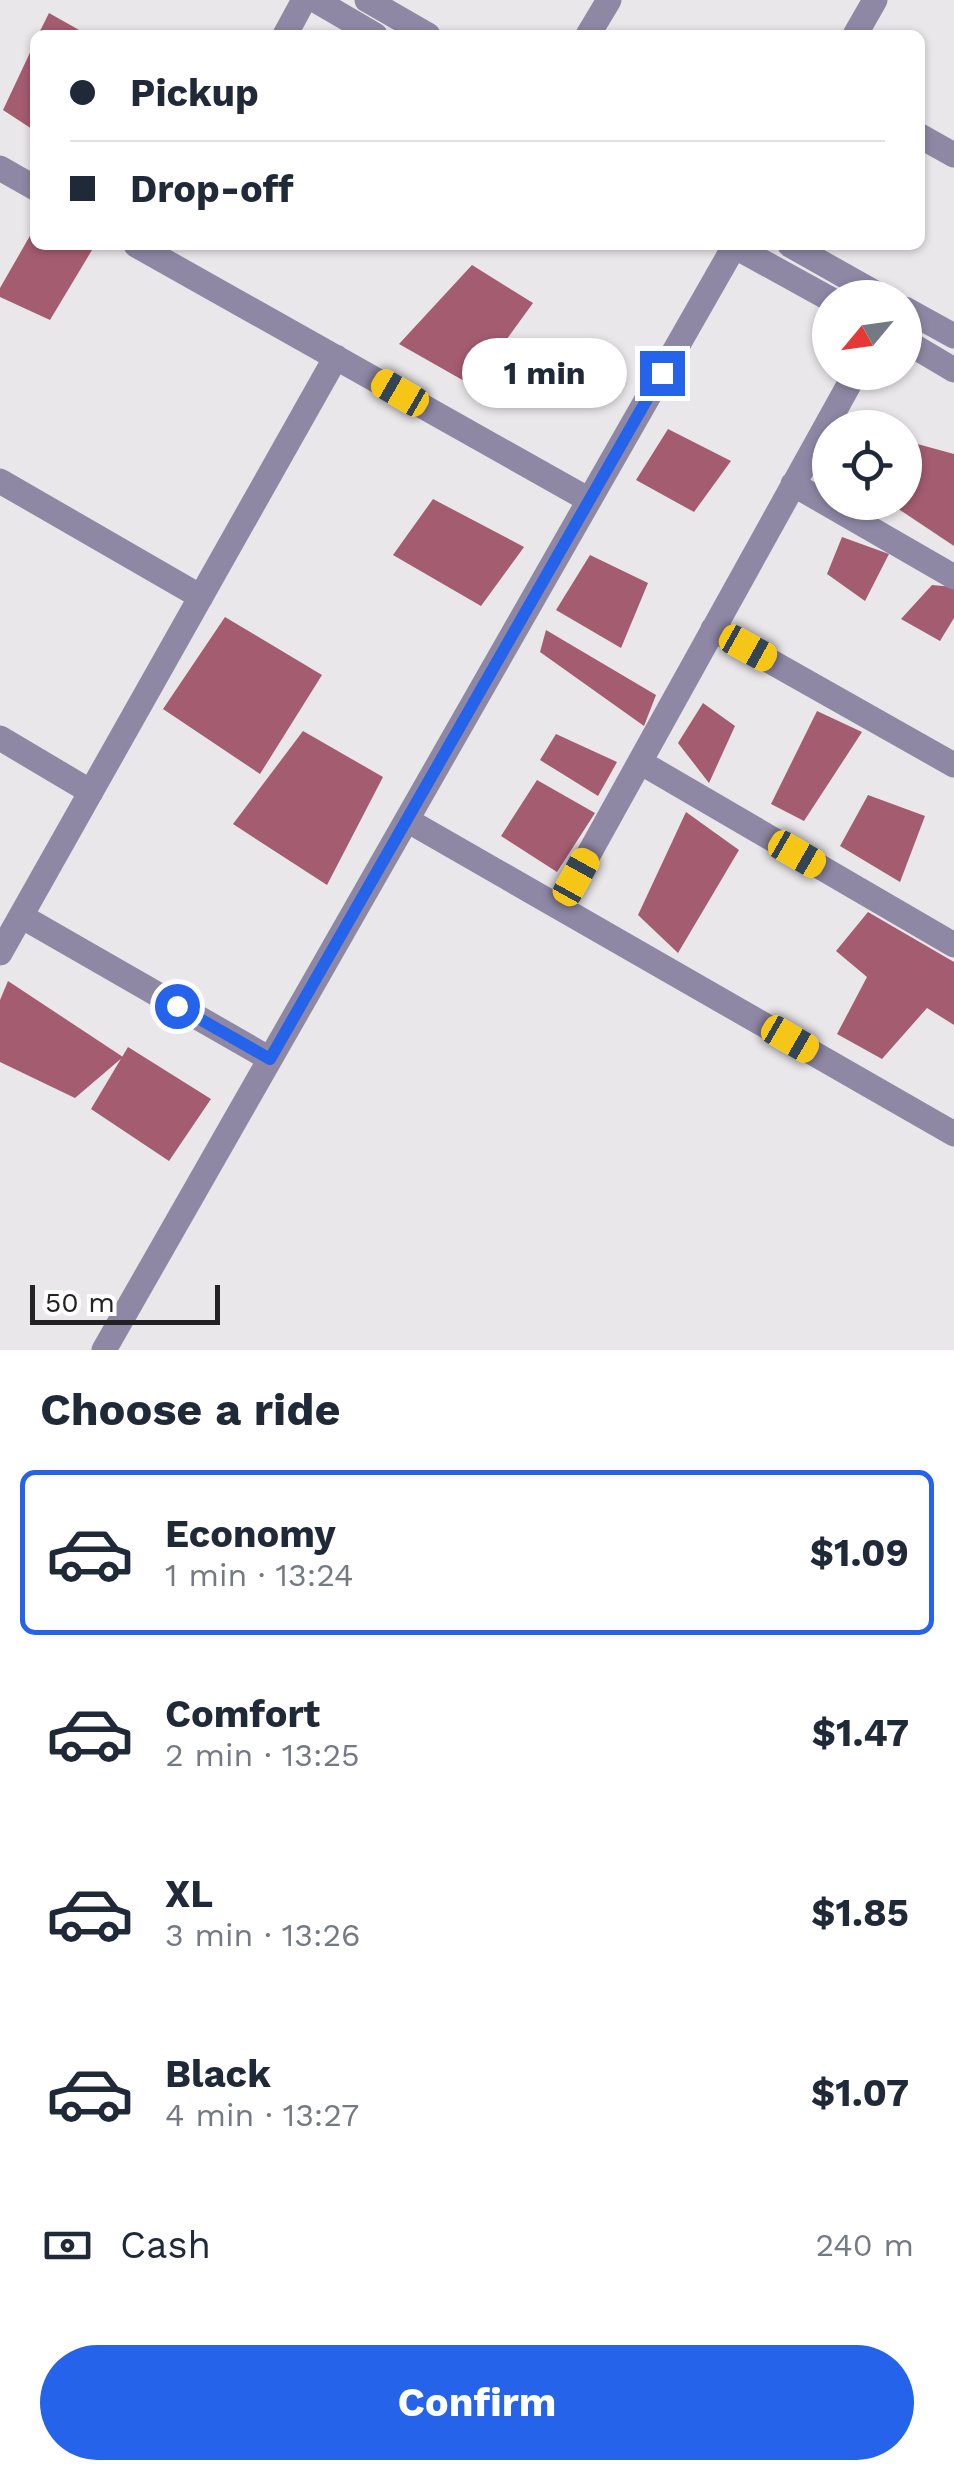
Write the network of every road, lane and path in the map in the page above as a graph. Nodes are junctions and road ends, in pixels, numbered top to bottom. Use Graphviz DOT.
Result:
graph roads {
  1 [pos="304,0"];
  2 [pos="315,0"];
  3 [pos="366,0"];
  4 [pos="609,0"];
  5 [pos="875,0"];
  6 [pos="289,30"];
  7 [pos="366,30"];
  8 [pos="419,30"];
  9 [pos="591,30"];
  10 [pos="858,30"];
  11 [pos="925,139"];
  12 [pos="954,155"];
  13 [pos="0,168"];
  14 [pos="30,185"];
  15 [pos="732,250"];
  16 [pos="741,250"];
  17 [pos="799,250"];
  18 [pos="172,254"];
  19 [pos="852,280"];
  20 [pos="812,290"];
  21 [pos="922,318"];
  22 [pos="954,336"];
  23 [pos="922,352"];
  24 [pos="336,357"];
  25 [pos="954,370"];
  26 [pos="846,390"];
  27 [pos="0,482"];
  28 [pos="793,484"];
  29 [pos="590,500"];
  30 [pos="954,577"];
  31 [pos="201,597"];
  32 [pos="713,629"];
  33 [pos="0,738"];
  34 [pos="640,762"];
  35 [pos="954,765"];
  36 [pos="91,792"];
  37 [pos="406,820"];
  38 [pos="560,906"];
  39 [pos="21,916"];
  40 [pos="954,945"];
  41 [pos="0,953"];
  42 [pos="270,1059"];
  43 [pos="954,1134"];
  44 [pos="104,1350"];
  1 -- 6 [label="street"];
  2 -- 7 [label="street"];
  3 -- 8 [label="street"];
  4 -- 9 [label="street"];
  5 -- 10 [label="street"];
  11 -- 12 [label="street"];
  13 -- 14 [label="street"];
  15 -- 29 [label="street"];
  16 -- 20 [label="street"];
  17 -- 19 [label="street"];
  18 -- 24 [label="street"];
  21 -- 22 [label="street"];
  23 -- 25 [label="street"];
  24 -- 29 [label="street"];
  24 -- 31 [label="street"];
  26 -- 28 [label="street"];
  27 -- 31 [label="street"];
  28 -- 30 [label="street"];
  28 -- 32 [label="street"];
  29 -- 37 [label="street"];
  31 -- 36 [label="street"];
  32 -- 34 [label="street"];
  32 -- 35 [label="street"];
  33 -- 36 [label="street"];
  34 -- 38 [label="street"];
  34 -- 40 [label="street"];
  36 -- 39 [label="street"];
  37 -- 38 [label="street"];
  37 -- 42 [label="street"];
  38 -- 43 [label="street"];
  39 -- 41 [label="street"];
  39 -- 42 [label="street"];
  42 -- 44 [label="street"];
}
